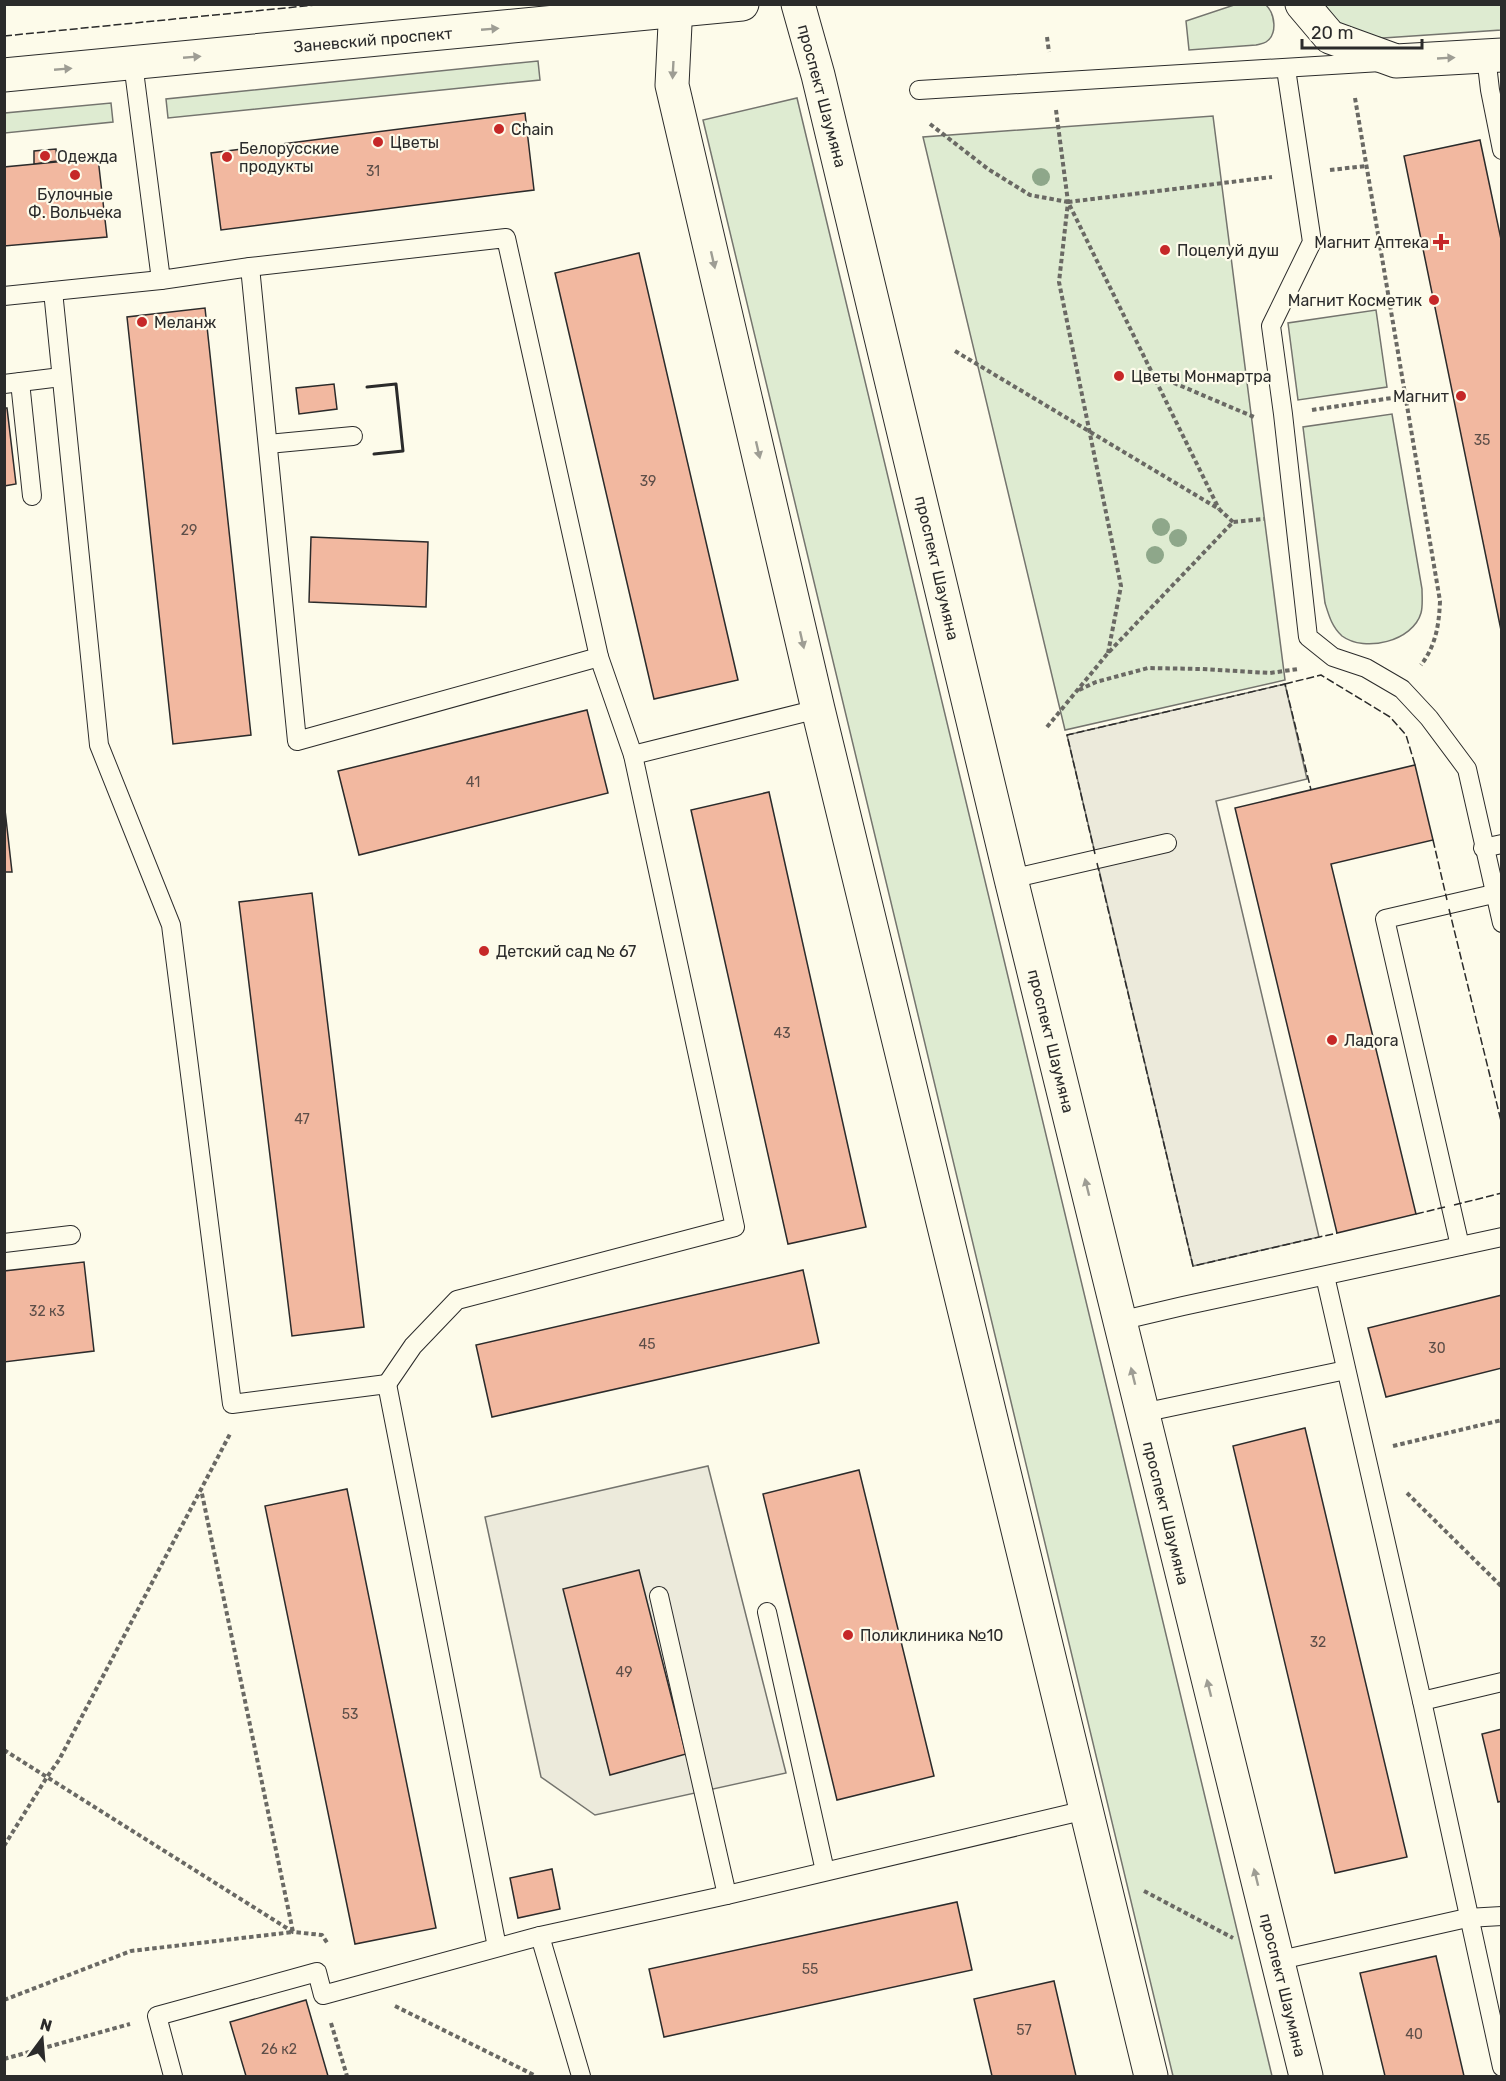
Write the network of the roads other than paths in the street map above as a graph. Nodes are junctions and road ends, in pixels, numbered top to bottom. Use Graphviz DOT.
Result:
graph roads {
  1 [pos="742,4"];
  2 [pos="798,4"];
  3 [pos="1302,4"];
  4 [pos="676,8"];
  5 [pos="1494,56"];
  6 [pos="1396,61"];
  7 [pos="134,63"];
  8 [pos="1286,69"];
  9 [pos="4,75"];
  10 [pos="919,90"];
  11 [pos="1502,150"];
  12 [pos="250,267"];
  13 [pos="161,280"];
  14 [pos="53,291"];
  15 [pos="4,296"];
  16 [pos="62,377"];
  17 [pos="12,383"];
  18 [pos="353,436"];
  19 [pos="268,444"];
  20 [pos="32,496"];
  21 [pos="599,657"];
  22 [pos="818,709"];
  23 [pos="633,755"];
  24 [pos="1167,843"];
  25 [pos="1502,844"];
  26 [pos="1483,848"];
  27 [pos="1011,879"];
  28 [pos="1498,892"];
  29 [pos="1502,923"];
  30 [pos="71,1235"];
  31 [pos="1502,1237"];
  32 [pos="4,1243"];
  33 [pos="1460,1246"];
  34 [pos="1325,1276"];
  35 [pos="1119,1322"];
  36 [pos="1346,1370"];
  37 [pos="387,1384"];
  38 [pos="1142,1413"];
  39 [pos="659,1596"];
  40 [pos="766,1612"];
  41 [pos="1502,1682"];
  42 [pos="1422,1701"];
  43 [pos="1086,1810"];
  44 [pos="825,1872"];
  45 [pos="727,1894"];
  46 [pos="1502,1916"];
  47 [pos="1467,1918"];
  48 [pos="540,1936"];
  49 [pos="497,1947"];
  50 [pos="1276,1960"];
  51 [pos="1502,2067"];
  52 [pos="173,2076"];
  53 [pos="581,2076"];
  54 [pos="1151,2076"];
  55 [pos="1306,2076"];
  1 -- 4 [label="street, Заневский проспект"];
  2 -- 27 [label="street, проспект Шаумяна"];
  3 -- 6 [label="street"];
  7 -- 4 [label="street, Заневский проспект, one-way"];
  4 -- 22 [label="street, one-way"];
  6 -- 5 [label="street, one-way"];
  5 -- 11 [label="lane"];
  6 -- 8 [label="lane"];
  9 -- 7 [label="street, Заневский проспект, one-way"];
  7 -- 13 [label="lane"];
  8 -- 10 [label="lane"];
  8 -- 26 [label="lane"];
  12 -- 13 [label="lane"];
  12 -- 19 [label="lane"];
  12 -- 21 [label="lane"];
  13 -- 14 [label="lane"];
  14 -- 15 [label="lane"];
  14 -- 16 [label="lane"];
  16 -- 17 [label="lane"];
  16 -- 37 [label="lane"];
  17 -- 20 [label="lane"];
  18 -- 19 [label="lane"];
  19 -- 21 [label="lane"];
  21 -- 23 [label="lane"];
  22 -- 23 [label="lane"];
  22 -- 43 [label="street"];
  23 -- 37 [label="lane"];
  24 -- 27 [label="lane"];
  25 -- 26 [label="lane"];
  26 -- 28 [label="lane"];
  35 -- 27 [label="street, проспект Шаумяна, one-way"];
  28 -- 29 [label="lane"];
  28 -- 33 [label="lane"];
  30 -- 32 [label="lane"];
  31 -- 33 [label="lane"];
  33 -- 34 [label="lane"];
  34 -- 35 [label="lane"];
  34 -- 36 [label="lane"];
  38 -- 35 [label="street, проспект Шаумяна, one-way"];
  36 -- 38 [label="lane"];
  36 -- 42 [label="lane"];
  37 -- 49 [label="lane"];
  50 -- 38 [label="street, проспект Шаумяна, one-way"];
  39 -- 45 [label="lane"];
  40 -- 44 [label="lane"];
  41 -- 42 [label="lane"];
  42 -- 47 [label="lane"];
  43 -- 44 [label="lane"];
  43 -- 54 [label="street"];
  44 -- 45 [label="lane"];
  45 -- 48 [label="lane"];
  46 -- 47 [label="lane"];
  47 -- 50 [label="lane"];
  47 -- 51 [label="lane"];
  48 -- 49 [label="lane"];
  48 -- 53 [label="lane"];
  49 -- 52 [label="lane"];
  50 -- 55 [label="street, проспект Шаумяна"];
}
